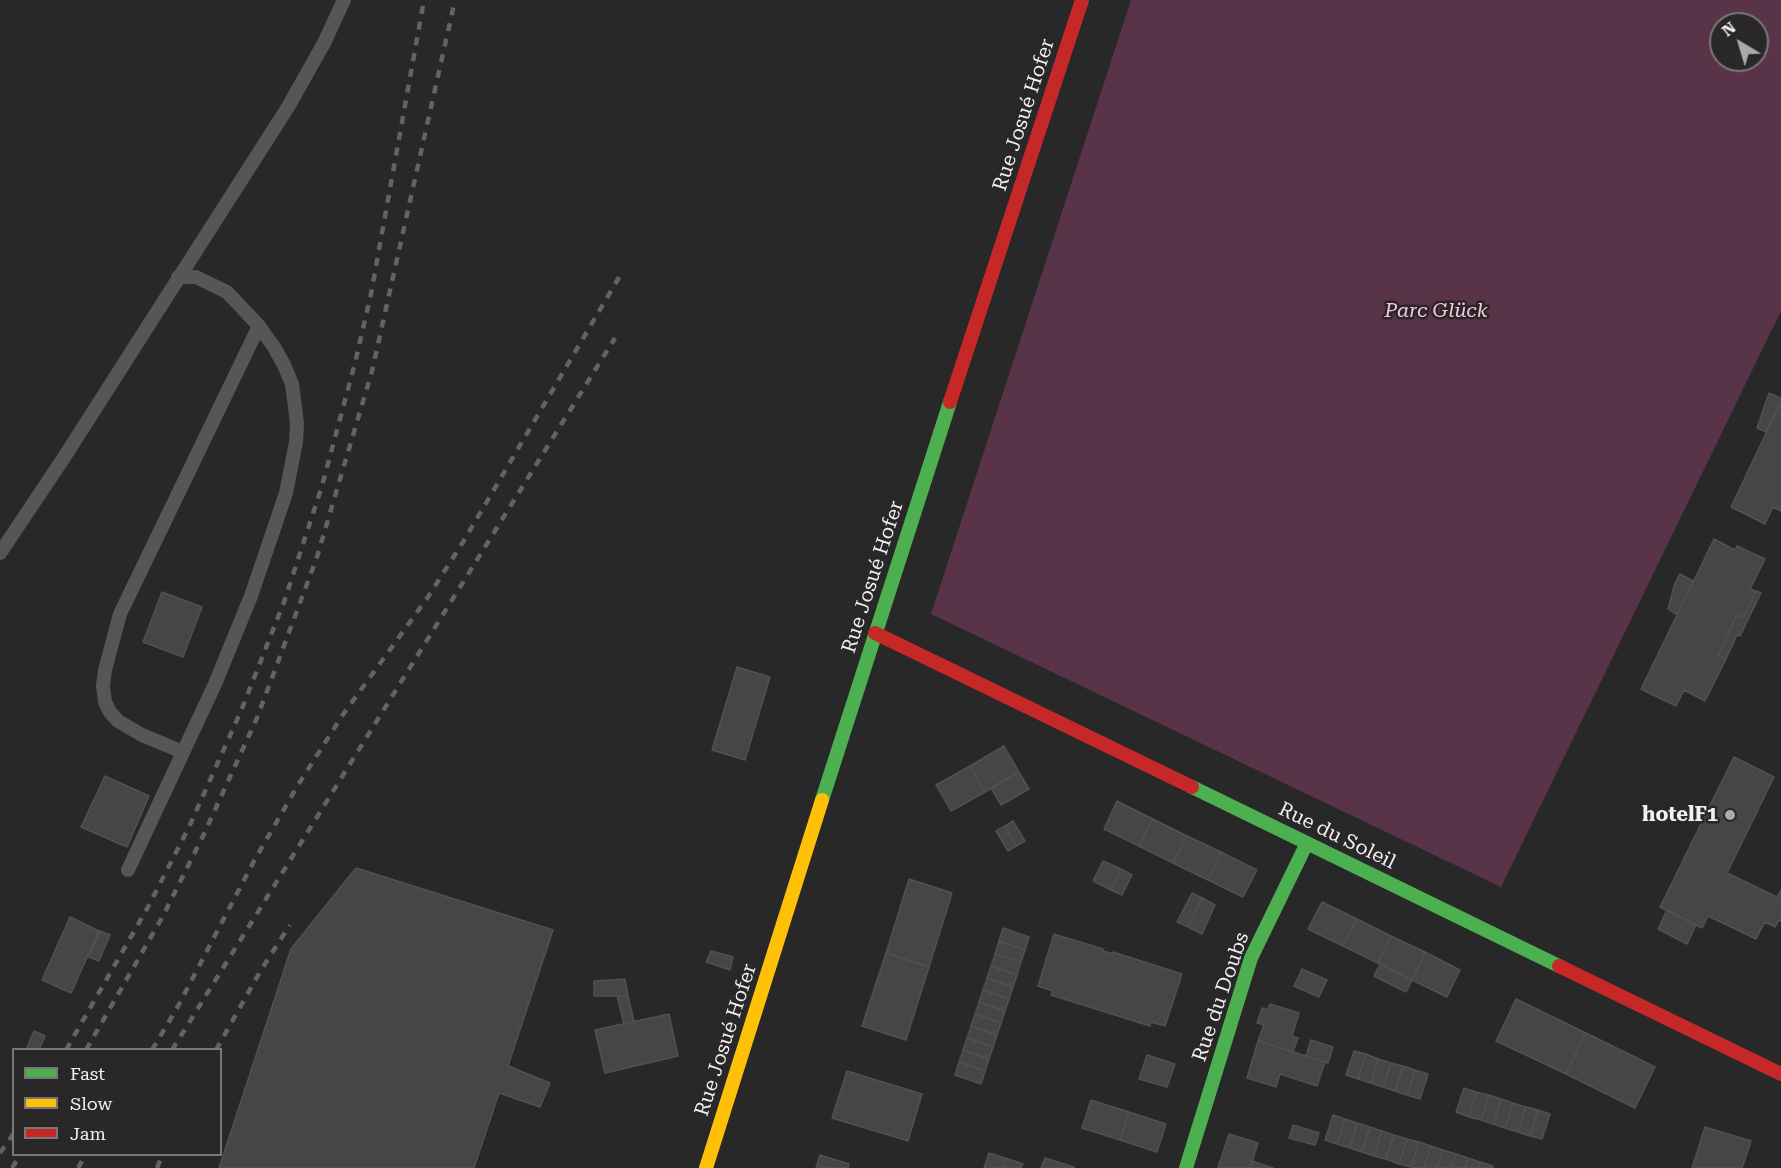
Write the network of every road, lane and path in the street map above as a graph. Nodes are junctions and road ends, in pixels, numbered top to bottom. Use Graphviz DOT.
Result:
graph roads {
  1 [pos="344,0"];
  2 [pos="1082,0"];
  3 [pos="178,277"];
  4 [pos="258,326"];
  5 [pos="0,553"];
  6 [pos="875,633"];
  7 [pos="183,752"];
  8 [pos="1307,843"];
  9 [pos="128,870"];
  10 [pos="1781,1074"];
  11 [pos="706,1168"];
  12 [pos="1186,1168"];
  1 -- 3 [label="lane"];
  2 -- 6 [label="street, Rue Josué Hofer"];
  3 -- 4 [label="lane"];
  3 -- 5 [label="lane"];
  4 -- 7 [label="lane"];
  4 -- 7 [label="lane"];
  6 -- 8 [label="street, Rue du Soleil"];
  6 -- 11 [label="street, Rue Josué Hofer"];
  7 -- 9 [label="lane"];
  8 -- 10 [label="street, Rue du Soleil"];
  8 -- 12 [label="street, Rue du Doubs"];
}
